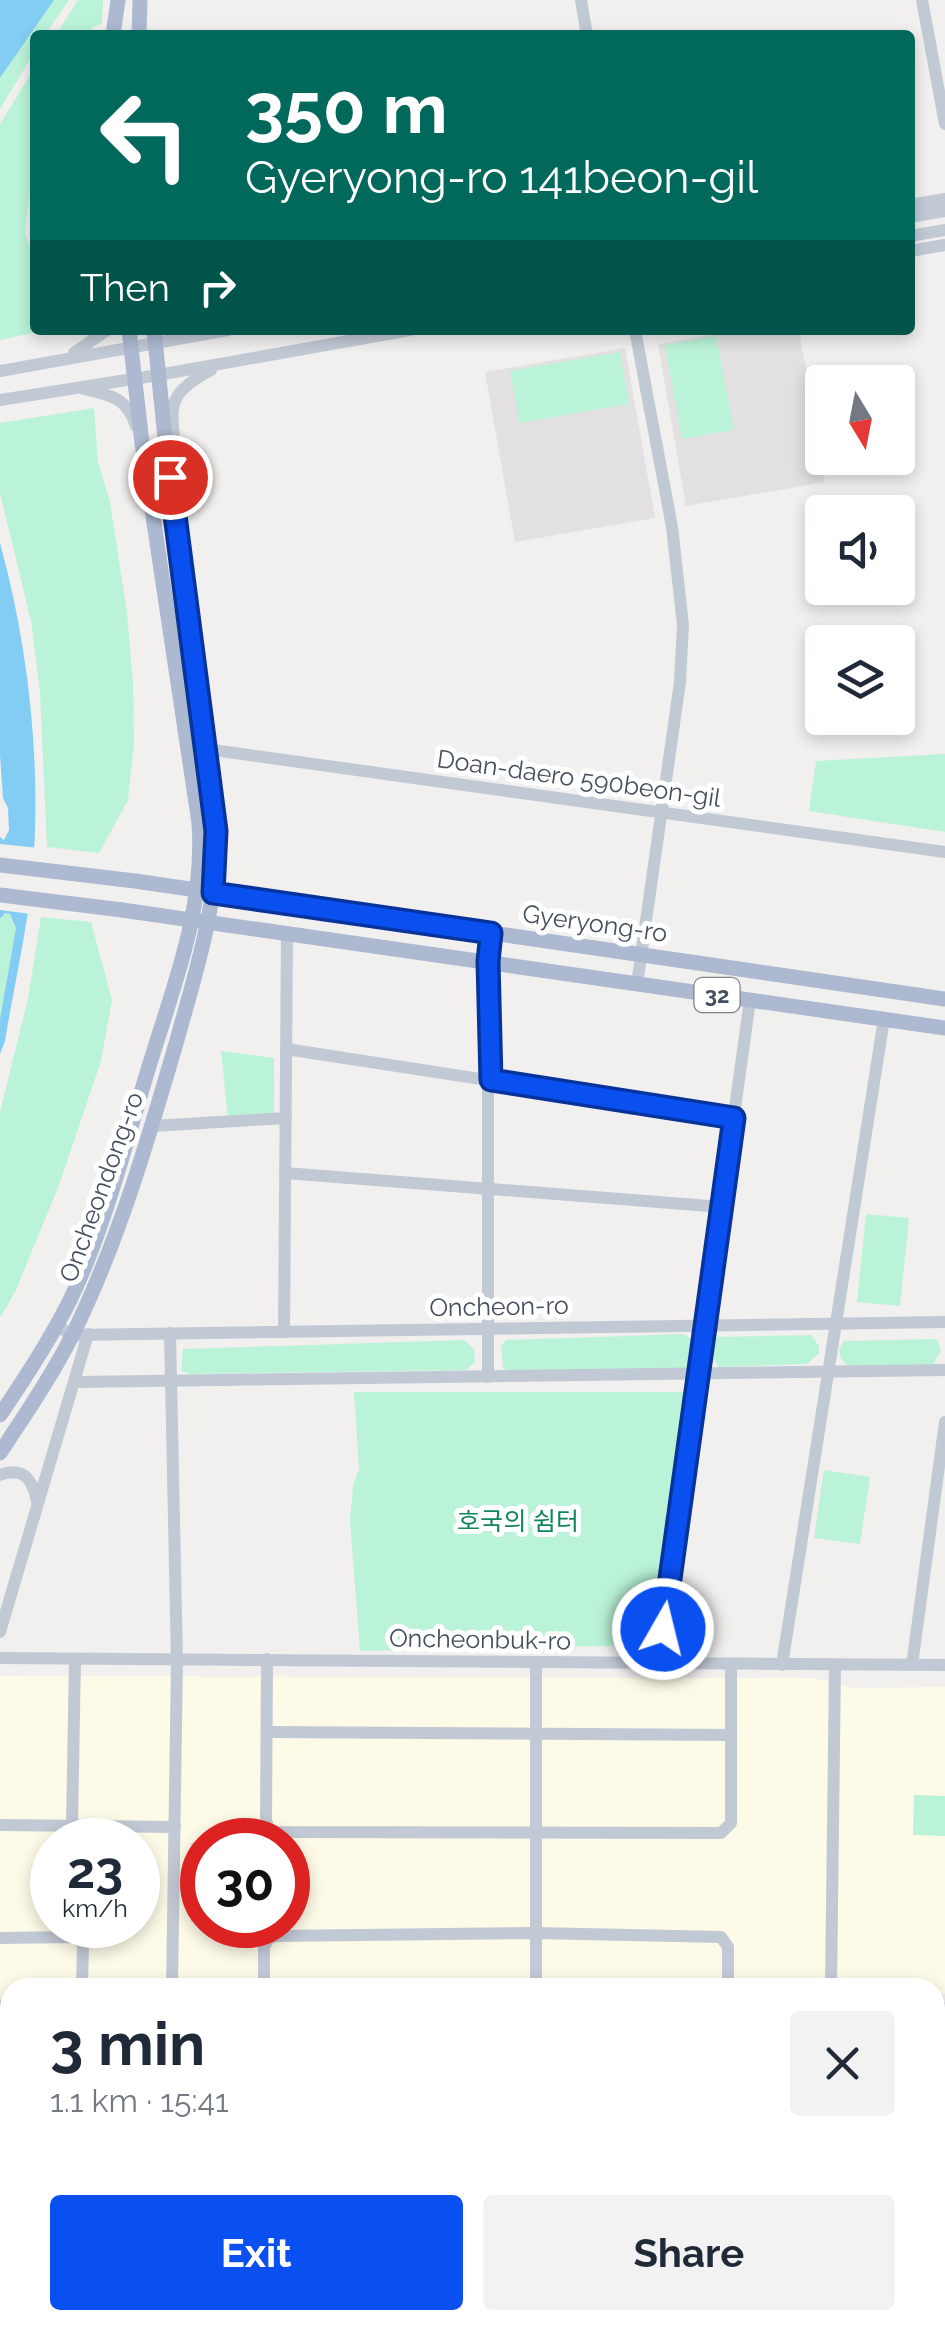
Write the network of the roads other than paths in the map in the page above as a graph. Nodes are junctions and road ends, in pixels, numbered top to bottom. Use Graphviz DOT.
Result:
graph roads {
  1 [pos="118,0"];
  2 [pos="140,0"];
  3 [pos="581,0"];
  4 [pos="924,0"];
  5 [pos="114,30"];
  6 [pos="139,30"];
  7 [pos="586,30"];
  8 [pos="940,63"];
  9 [pos="945,124"];
  10 [pos="945,198"];
  11 [pos="915,204"];
  12 [pos="945,211"];
  13 [pos="915,215"];
  14 [pos="945,230"];
  15 [pos="915,235"];
  16 [pos="945,245"];
  17 [pos="915,250"];
  18 [pos="100,335"];
  19 [pos="130,335"];
  20 [pos="382,335"];
  21 [pos="639,335"];
  22 [pos="155,336"];
  23 [pos="132,348"];
  24 [pos="64,359"];
  25 [pos="223,363"];
  26 [pos="0,371"];
  27 [pos="158,375"];
  28 [pos="136,379"];
  29 [pos="76,387"];
  30 [pos="0,400"];
  31 [pos="142,443"];
  32 [pos="170,477"];
  33 [pos="206,748"];
  34 [pos="662,812"];
  35 [pos="945,852"];
  36 [pos="0,865"];
  37 [pos="205,892"];
  38 [pos="0,895"];
  39 [pos="202,921"];
  40 [pos="287,933"];
  41 [pos="491,933"];
  42 [pos="642,955"];
  43 [pos="488,961"];
  44 [pos="638,984"];
  45 [pos="945,999"];
  46 [pos="750,1000"];
  47 [pos="884,1019"];
  48 [pos="945,1028"];
  49 [pos="286,1048"];
  50 [pos="491,1080"];
  51 [pos="286,1118"];
  52 [pos="734,1118"];
  53 [pos="152,1126"];
  54 [pos="285,1173"];
  55 [pos="489,1189"];
  56 [pos="722,1207"];
  57 [pos="945,1322"];
  58 [pos="835,1324"];
  59 [pos="56,1326"];
  60 [pos="705,1326"];
  61 [pos="486,1329"];
  62 [pos="284,1332"];
  63 [pos="170,1333"];
  64 [pos="80,1335"];
  65 [pos="945,1370"];
  66 [pos="827,1372"];
  67 [pos="696,1374"];
  68 [pos="488,1377"];
  69 [pos="75,1382"];
  70 [pos="170,1382"];
  71 [pos="0,1415"];
  72 [pos="945,1422"];
  73 [pos="0,1453"];
  74 [pos="0,1475"];
  75 [pos="38,1506"];
  76 [pos="0,1632"];
  77 [pos="0,1658"];
  78 [pos="74,1659"];
  79 [pos="268,1659"];
  80 [pos="177,1660"];
  81 [pos="536,1664"];
  82 [pos="658,1664"];
  83 [pos="732,1665"];
  84 [pos="782,1665"];
  85 [pos="835,1665"];
  86 [pos="912,1665"];
  87 [pos="945,1665"];
  88 [pos="267,1732"];
  89 [pos="536,1733"];
  90 [pos="731,1735"];
  91 [pos="72,1818"];
  92 [pos="0,1825"];
  93 [pos="30,1825"];
  94 [pos="160,1827"];
  95 [pos="174,1827"];
  96 [pos="536,1832"];
  97 [pos="536,1933"];
  98 [pos="0,1938"];
  99 [pos="82,1978"];
  100 [pos="172,1978"];
  101 [pos="264,1978"];
  102 [pos="536,1978"];
  103 [pos="728,1978"];
  104 [pos="832,1978"];
  1 -- 5 [label="main road"];
  2 -- 6 [label="main road"];
  3 -- 7 [label="street"];
  4 -- 8 [label="street"];
  8 -- 9 [label="street"];
  10 -- 11 [label="street"];
  12 -- 13 [label="street"];
  14 -- 15 [label="street"];
  16 -- 17 [label="street"];
  18 -- 24 [label="street"];
  19 -- 23 [label="main road"];
  20 -- 25 [label="street"];
  21 -- 34 [label="street"];
  22 -- 23 [label="street"];
  22 -- 27 [label="main road"];
  23 -- 24 [label="street"];
  23 -- 28 [label="main road"];
  24 -- 26 [label="street"];
  25 -- 27 [label="street"];
  25 -- 32 [label="street"];
  27 -- 28 [label="street"];
  27 -- 32 [label="main road"];
  28 -- 29 [label="street"];
  28 -- 31 [label="main road"];
  29 -- 30 [label="street"];
  29 -- 31 [label="street"];
  31 -- 37 [label="main road"];
  32 -- 33 [label="main road"];
  33 -- 34 [label="street, Doan-daero 590beon-gil"];
  33 -- 37 [label="main road"];
  34 -- 35 [label="street, Doan-daero 590beon-gil"];
  34 -- 42 [label="street"];
  36 -- 37 [label="main road, Gyeryong-ro / 32"];
  37 -- 39 [label="main road"];
  37 -- 41 [label="main road, Gyeryong-ro / 32"];
  38 -- 39 [label="main road, 32, bridge"];
  39 -- 40 [label="main road, 32"];
  39 -- 53 [label="main road, Oncheondong-ro"];
  39 -- 59 [label="main road, Oncheondong-ro"];
  40 -- 43 [label="main road, 32"];
  40 -- 49 [label="street"];
  41 -- 42 [label="main road, Gyeryong-ro / 32"];
  41 -- 43 [label="street"];
  42 -- 44 [label="street"];
  42 -- 45 [label="main road, Gyeryong-ro / 32"];
  43 -- 44 [label="main road, 32"];
  43 -- 50 [label="street"];
  44 -- 46 [label="main road, 32"];
  46 -- 47 [label="main road, 32"];
  46 -- 52 [label="street"];
  47 -- 48 [label="main road, 32"];
  47 -- 58 [label="street"];
  49 -- 50 [label="street"];
  49 -- 51 [label="street"];
  50 -- 52 [label="street"];
  50 -- 55 [label="street"];
  51 -- 53 [label="street"];
  51 -- 54 [label="street"];
  52 -- 56 [label="street"];
  53 -- 64 [label="main road, Oncheondong-ro"];
  54 -- 55 [label="street"];
  54 -- 62 [label="street"];
  55 -- 56 [label="street"];
  55 -- 61 [label="street"];
  56 -- 60 [label="street"];
  57 -- 58 [label="street, Oncheon-ro"];
  58 -- 60 [label="street, Oncheon-ro"];
  58 -- 66 [label="street"];
  59 -- 64 [label="street"];
  59 -- 71 [label="main road, Oncheondong-ro"];
  60 -- 61 [label="street, Oncheon-ro"];
  60 -- 67 [label="street"];
  61 -- 62 [label="street, Oncheon-ro"];
  61 -- 68 [label="street"];
  62 -- 63 [label="street, Oncheon-ro"];
  63 -- 64 [label="street, Oncheon-ro"];
  63 -- 70 [label="street"];
  64 -- 69 [label="street"];
  64 -- 73 [label="main road, Oncheondong-ro"];
  65 -- 66 [label="street"];
  66 -- 67 [label="street"];
  66 -- 84 [label="street"];
  67 -- 68 [label="street"];
  67 -- 82 [label="street"];
  68 -- 70 [label="street"];
  69 -- 70 [label="street"];
  69 -- 75 [label="street"];
  70 -- 80 [label="street"];
  72 -- 86 [label="street"];
  74 -- 75 [label="street"];
  75 -- 76 [label="street"];
  77 -- 78 [label="street, Oncheonbuk-ro"];
  78 -- 80 [label="street, Oncheonbuk-ro"];
  78 -- 91 [label="street"];
  79 -- 80 [label="street, Oncheonbuk-ro"];
  79 -- 81 [label="street, Oncheonbuk-ro"];
  79 -- 88 [label="street"];
  80 -- 95 [label="street"];
  81 -- 82 [label="street, Oncheonbuk-ro"];
  81 -- 89 [label="street"];
  82 -- 83 [label="street, Oncheonbuk-ro"];
  83 -- 84 [label="street, Oncheonbuk-ro"];
  83 -- 90 [label="street"];
  84 -- 85 [label="street, Oncheonbuk-ro"];
  85 -- 86 [label="street, Oncheonbuk-ro"];
  85 -- 104 [label="street"];
  86 -- 87 [label="street, Oncheonbuk-ro"];
  88 -- 89 [label="street"];
  88 -- 96 [label="street"];
  89 -- 90 [label="street"];
  89 -- 96 [label="street"];
  90 -- 96 [label="street"];
  92 -- 93 [label="street"];
  94 -- 95 [label="street"];
  95 -- 100 [label="street"];
  96 -- 97 [label="street"];
  97 -- 101 [label="street"];
  97 -- 102 [label="street"];
  97 -- 103 [label="street"];
  98 -- 99 [label="street"];
}
